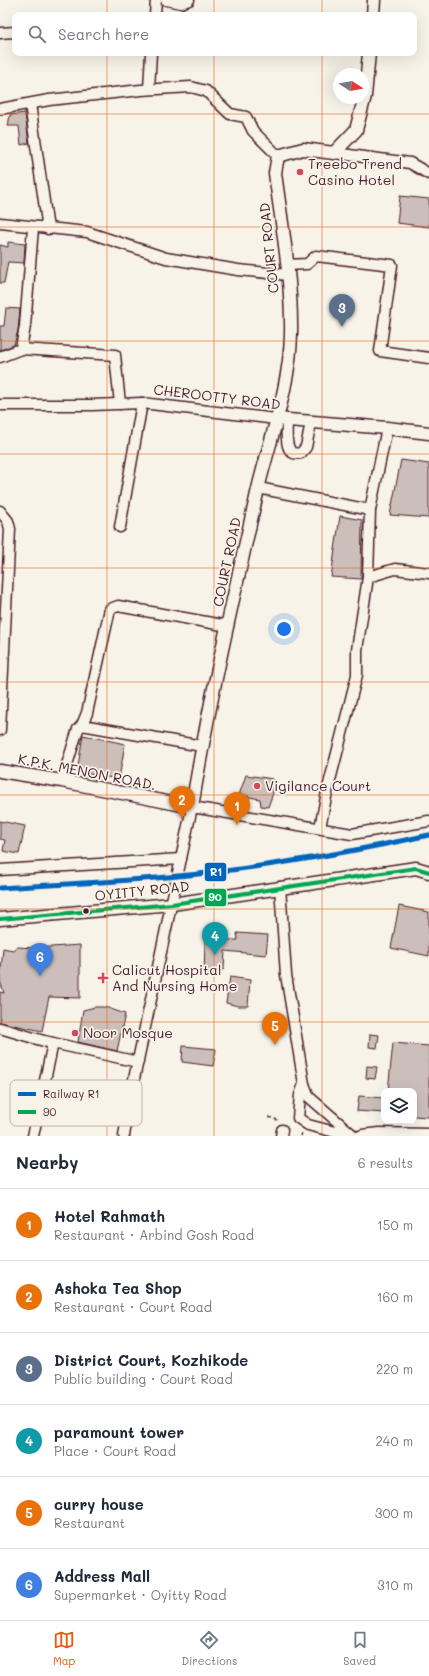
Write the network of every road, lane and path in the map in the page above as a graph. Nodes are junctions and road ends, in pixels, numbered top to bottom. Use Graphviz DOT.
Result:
graph roads {
  1 [pos="156,0"];
  2 [pos="166,0"];
  3 [pos="189,0"];
  4 [pos="374,0"];
  5 [pos="155,12"];
  6 [pos="373,12"];
  7 [pos="12,32"];
  8 [pos="0,33"];
  9 [pos="150,56"];
  10 [pos="369,56"];
  11 [pos="149,89"];
  12 [pos="30,104"];
  13 [pos="0,109"];
  14 [pos="334,153"];
  15 [pos="278,156"];
  16 [pos="429,174"];
  17 [pos="0,223"];
  18 [pos="33,228"];
  19 [pos="48,229"];
  20 [pos="288,270"];
  21 [pos="21,349"];
  22 [pos="0,357"];
  23 [pos="429,358"];
  24 [pos="142,403"];
  25 [pos="120,404"];
  26 [pos="0,405"];
  27 [pos="282,420"];
  28 [pos="311,422"];
  29 [pos="387,428"];
  30 [pos="429,434"];
  31 [pos="258,488"];
  32 [pos="370,510"];
  33 [pos="0,511"];
  34 [pos="120,527"];
  35 [pos="429,572"];
  36 [pos="368,577"];
  37 [pos="228,626"];
  38 [pos="82,725"];
  39 [pos="0,730"];
  40 [pos="202,746"];
  41 [pos="0,771"];
  42 [pos="62,781"];
  43 [pos="192,807"];
  44 [pos="429,821"];
  45 [pos="320,828"];
  46 [pos="180,859"];
  47 [pos="0,870"];
  48 [pos="429,872"];
  49 [pos="280,888"];
  50 [pos="172,904"];
  51 [pos="0,921"];
  52 [pos="0,1028"];
  53 [pos="53,1043"];
  54 [pos="138,1062"];
  55 [pos="45,1080"];
  56 [pos="135,1080"];
  57 [pos="304,1084"];
  58 [pos="35,1126"];
  59 [pos="126,1126"];
  60 [pos="429,1135"];
  61 [pos="33,1136"];
  62 [pos="124,1136"];
  63 [pos="343,1136"];
  64 [pos="354,1136"];
  65 [pos="362,1136"];
  1 -- 5 [label="street"];
  2 -- 3 [label="street"];
  4 -- 6 [label="main road"];
  7 -- 8 [label="street"];
  9 -- 11 [label="street"];
  10 -- 14 [label="main road"];
  11 -- 12 [label="street"];
  11 -- 15 [label="street"];
  12 -- 13 [label="street"];
  12 -- 19 [label="street"];
  14 -- 15 [label="main road"];
  14 -- 16 [label="street"];
  15 -- 20 [label="main road, COURT ROAD"];
  17 -- 18 [label="street"];
  18 -- 19 [label="street"];
  18 -- 21 [label="street"];
  19 -- 20 [label="street"];
  20 -- 23 [label="street"];
  20 -- 27 [label="main road, COURT ROAD"];
  21 -- 22 [label="street"];
  21 -- 25 [label="street"];
  24 -- 25 [label="street, CHEROOTTY ROAD"];
  24 -- 27 [label="street, CHEROOTTY ROAD"];
  24 -- 34 [label="street"];
  25 -- 26 [label="street, CHEROOTTY ROAD"];
  27 -- 28 [label="main road, CHEROOTTY ROAD"];
  27 -- 28 [label="street"];
  27 -- 31 [label="main road, COURT ROAD"];
  28 -- 29 [label="main road, CHEROOTTY ROAD"];
  29 -- 30 [label="main road, CHEROOTTY ROAD"];
  29 -- 32 [label="street"];
  31 -- 32 [label="street"];
  31 -- 37 [label="main road, COURT ROAD"];
  32 -- 36 [label="street"];
  33 -- 39 [label="street"];
  35 -- 36 [label="street"];
  36 -- 45 [label="street"];
  37 -- 38 [label="street"];
  37 -- 40 [label="main road, COURT ROAD"];
  38 -- 40 [label="street"];
  38 -- 42 [label="street"];
  40 -- 43 [label="main road, COURT ROAD"];
  41 -- 42 [label="main road, K.P.K. MENON ROAD."];
  42 -- 43 [label="main road, K.P.K. MENON ROAD."];
  43 -- 45 [label="street"];
  43 -- 46 [label="street, COURT ROAD"];
  44 -- 45 [label="street"];
  46 -- 47 [label="street"];
  46 -- 50 [label="street, COURT ROAD"];
  48 -- 49 [label="main road, OYITTY ROAD"];
  49 -- 50 [label="main road, OYITTY ROAD"];
  49 -- 57 [label="street"];
  50 -- 51 [label="main road, OYITTY ROAD"];
  50 -- 54 [label="street, COURT ROAD"];
  52 -- 53 [label="street"];
  53 -- 54 [label="street"];
  53 -- 55 [label="street"];
  54 -- 56 [label="street, COURT ROAD"];
  57 -- 63 [label="street"];
  57 -- 64 [label="street"];
  58 -- 61 [label="street"];
  59 -- 62 [label="street, COURT ROAD"];
  60 -- 65 [label="main road"];
}
